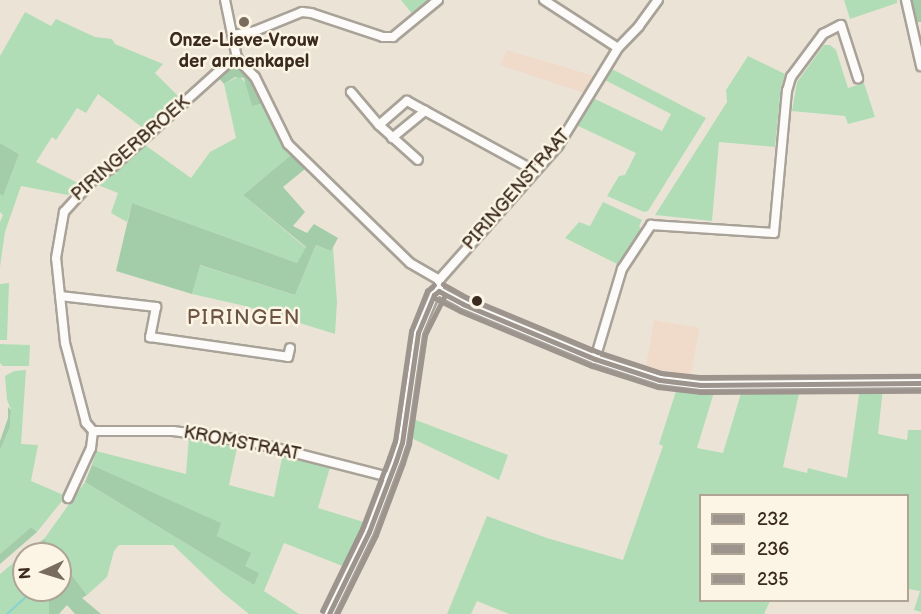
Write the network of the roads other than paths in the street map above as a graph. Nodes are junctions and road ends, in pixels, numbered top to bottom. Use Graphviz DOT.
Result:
graph roads {
  1 [pos="438,0"];
  2 [pos="544,0"];
  3 [pos="658,0"];
  4 [pos="906,0"];
  5 [pos="222,1"];
  6 [pos="233,35"];
  7 [pos="618,48"];
  8 [pos="237,58"];
  9 [pos="921,66"];
  10 [pos="858,78"];
  11 [pos="351,92"];
  12 [pos="425,111"];
  13 [pos="379,125"];
  14 [pos="392,138"];
  15 [pos="418,160"];
  16 [pos="535,171"];
  17 [pos="439,280"];
  18 [pos="439,291"];
  19 [pos="60,296"];
  20 [pos="290,348"];
  21 [pos="595,359"];
  22 [pos="921,383"];
  23 [pos="93,430"];
  24 [pos="390,477"];
  25 [pos="68,498"];
  26 [pos="329,614"];
  1 -- 6 [label="street"];
  2 -- 7 [label="street"];
  3 -- 7 [label="street, PIRINGENSTRAAT"];
  4 -- 9 [label="street"];
  5 -- 6 [label="street"];
  6 -- 8 [label="street"];
  7 -- 16 [label="street, PIRINGENSTRAAT"];
  8 -- 17 [label="street"];
  8 -- 19 [label="street, PIRINGERBROEK"];
  10 -- 21 [label="street"];
  11 -- 13 [label="street"];
  12 -- 13 [label="street"];
  12 -- 14 [label="street"];
  12 -- 16 [label="street"];
  13 -- 14 [label="street"];
  14 -- 15 [label="street"];
  16 -- 17 [label="street, PIRINGENSTRAAT"];
  17 -- 18 [label="street"];
  18 -- 21 [label="street"];
  18 -- 24 [label="street"];
  19 -- 20 [label="street"];
  19 -- 23 [label="street, PIRINGERBROEK"];
  21 -- 22 [label="street"];
  23 -- 24 [label="street, KROMSTRAAT"];
  23 -- 25 [label="street"];
  24 -- 26 [label="street"];
}
